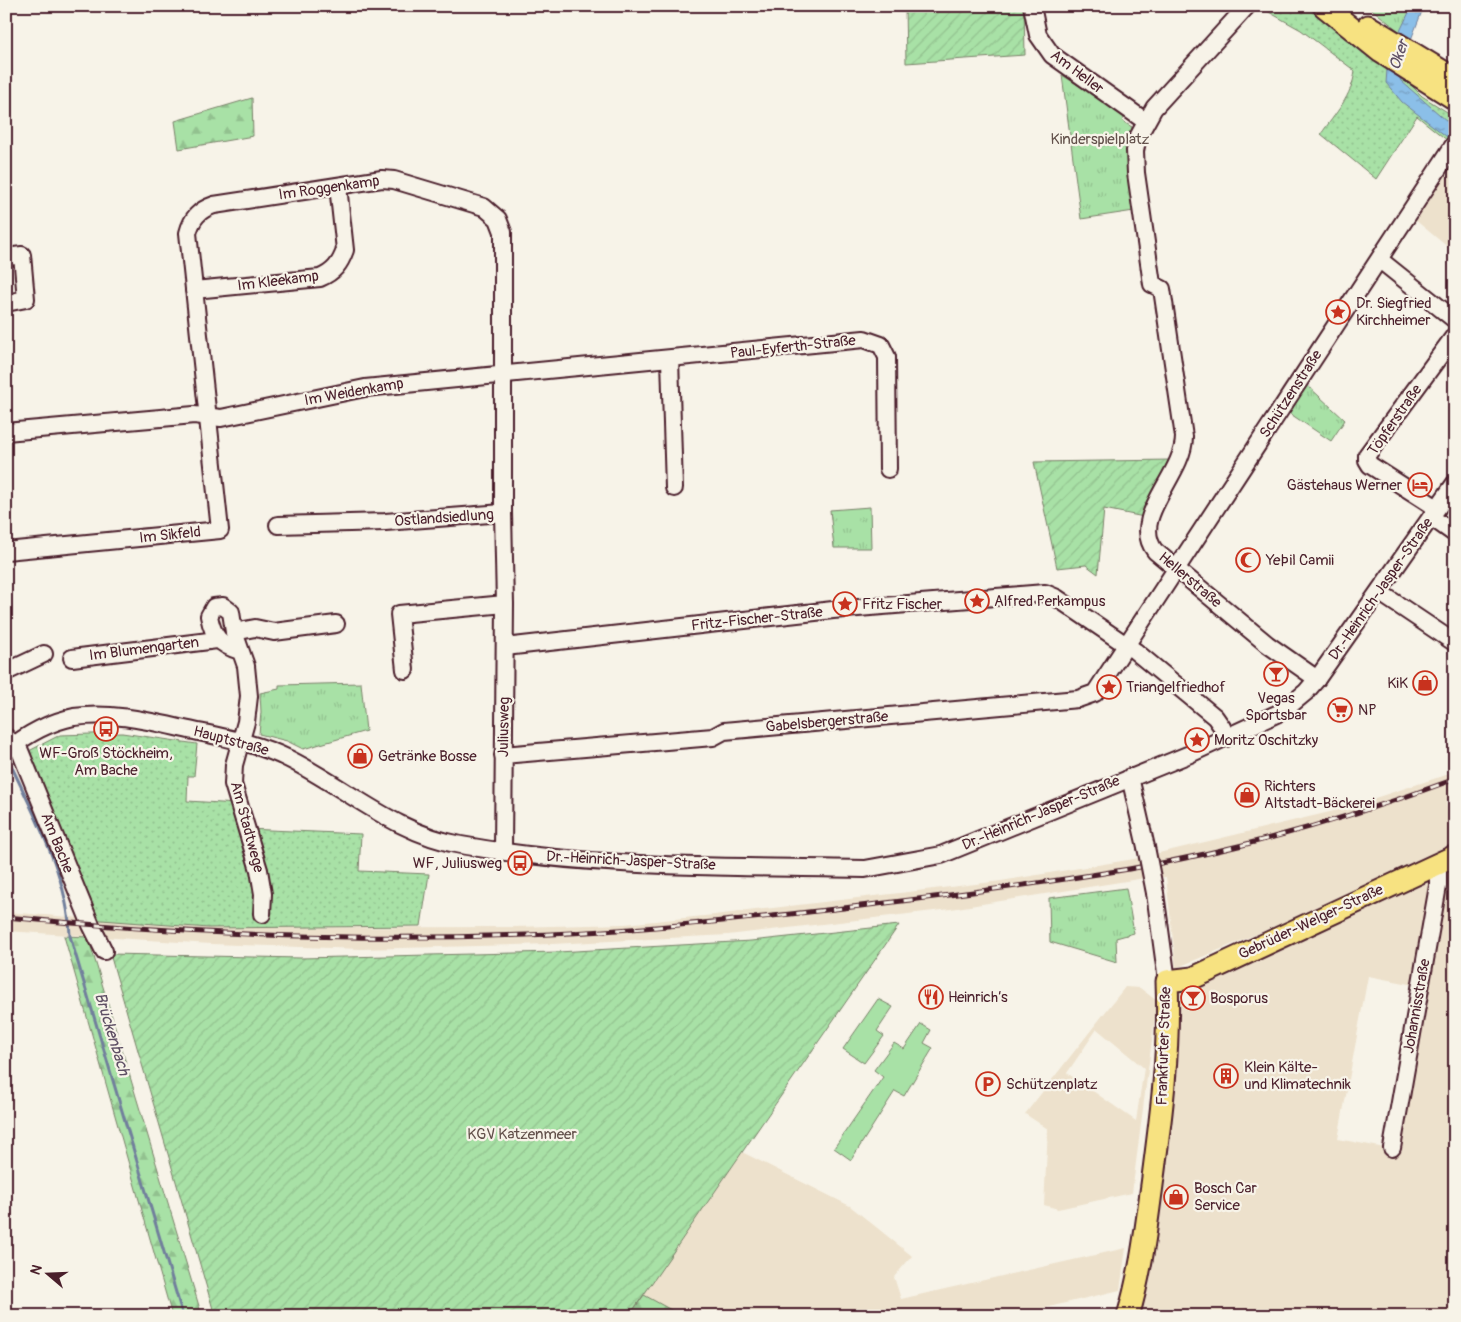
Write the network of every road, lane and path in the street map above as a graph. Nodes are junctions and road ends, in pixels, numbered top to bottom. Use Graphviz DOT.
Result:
graph roads {
  1 [pos="1032,6"];
  2 [pos="1248,6"];
  3 [pos="1324,6"];
  4 [pos="1345,6"];
  5 [pos="1384,45"];
  6 [pos="1408,60"];
  7 [pos="1455,79"];
  8 [pos="1455,99"];
  9 [pos="1145,120"];
  10 [pos="1451,149"];
  11 [pos="338,186"];
  12 [pos="6,257"];
  13 [pos="1380,260"];
  14 [pos="194,290"];
  15 [pos="6,303"];
  16 [pos="1455,320"];
  17 [pos="1455,335"];
  18 [pos="670,360"];
  19 [pos="503,375"];
  20 [pos="207,416"];
  21 [pos="6,432"];
  22 [pos="888,469"];
  23 [pos="1455,483"];
  24 [pos="674,488"];
  25 [pos="503,513"];
  26 [pos="1434,513"];
  27 [pos="278,525"];
  28 [pos="1455,534"];
  29 [pos="6,551"];
  30 [pos="1177,569"];
  31 [pos="1379,592"];
  32 [pos="505,604"];
  33 [pos="336,624"];
  34 [pos="234,632"];
  35 [pos="217,640"];
  36 [pos="1455,644"];
  37 [pos="1126,645"];
  38 [pos="505,647"];
  39 [pos="240,651"];
  40 [pos="44,654"];
  41 [pos="72,658"];
  42 [pos="405,670"];
  43 [pos="6,672"];
  44 [pos="1317,678"];
  45 [pos="1226,738"];
  46 [pos="241,741"];
  47 [pos="9,744"];
  48 [pos="503,755"];
  49 [pos="1130,777"];
  50 [pos="503,851"];
  51 [pos="1446,860"];
  52 [pos="262,914"];
  53 [pos="104,951"];
  54 [pos="1167,981"];
  55 [pos="1392,1148"];
  56 [pos="1128,1316"];
  1 -- 9 [label="street, Am Heller"];
  2 -- 9 [label="street"];
  3 -- 5 [label="main road"];
  4 -- 5 [label="main road"];
  5 -- 6 [label="main road"];
  6 -- 7 [label="main road"];
  6 -- 8 [label="main road"];
  9 -- 30 [label="street, Hellerstraße"];
  10 -- 13 [label="street, Schützenstraße"];
  11 -- 14 [label="street, Im Roggenkamp"];
  11 -- 14 [label="street, Im Kleekamp"];
  11 -- 19 [label="street, Im Roggenkamp"];
  12 -- 15 [label="street"];
  13 -- 16 [label="street"];
  13 -- 30 [label="street, Schützenstraße"];
  14 -- 20 [label="street"];
  17 -- 26 [label="street, Töpferstraße"];
  18 -- 19 [label="street, Paul-Eyferth-Straße"];
  18 -- 22 [label="street, Paul-Eyferth-Straße"];
  18 -- 24 [label="street"];
  19 -- 20 [label="street, Im Weidenkamp"];
  19 -- 25 [label="street, Ostlandsiedlung"];
  20 -- 21 [label="street, Im Weidenkamp"];
  20 -- 29 [label="street, Im Sikfeld"];
  23 -- 26 [label="street, Dr.-Heinrich-Jasper-Straße"];
  25 -- 27 [label="street, Ostlandsiedlung"];
  25 -- 32 [label="street, Juliusweg"];
  26 -- 28 [label="street"];
  26 -- 31 [label="street, Dr.-Heinrich-Jasper-Straße"];
  30 -- 37 [label="street, Schützenstraße"];
  30 -- 44 [label="street, Hellerstraße"];
  31 -- 36 [label="street"];
  31 -- 44 [label="street, Dr.-Heinrich-Jasper-Straße"];
  32 -- 38 [label="street, Juliusweg"];
  32 -- 42 [label="street"];
  33 -- 34 [label="street"];
  34 -- 35 [label="street, Im Blumengarten"];
  34 -- 39 [label="street, Im Blumengarten"];
  35 -- 39 [label="street, Im Blumengarten"];
  35 -- 41 [label="street, Im Blumengarten"];
  37 -- 38 [label="street, Fritz-Fischer-Straße"];
  37 -- 45 [label="street, Fritz-Fischer-Straße"];
  37 -- 48 [label="street, Gabelsbergerstraße"];
  38 -- 48 [label="street, Juliusweg"];
  39 -- 46 [label="street, Im Blumengarten"];
  40 -- 43 [label="street"];
  44 -- 45 [label="street, Dr.-Heinrich-Jasper-Straße"];
  45 -- 49 [label="street, Dr.-Heinrich-Jasper-Straße"];
  46 -- 47 [label="street, Hauptstraße"];
  46 -- 50 [label="street, Hauptstraße"];
  46 -- 52 [label="street, Am Stadtwege"];
  47 -- 53 [label="street, Am Bache"];
  48 -- 50 [label="street, Juliusweg"];
  49 -- 50 [label="street, Dr.-Heinrich-Jasper-Straße"];
  49 -- 54 [label="street, Frankfurter Straße, bridge"];
  51 -- 54 [label="main road, Gebrüder-Welger-Straße"];
  51 -- 55 [label="street, Johannisstraße"];
  54 -- 56 [label="main road, Frankfurter Straße"];
}
